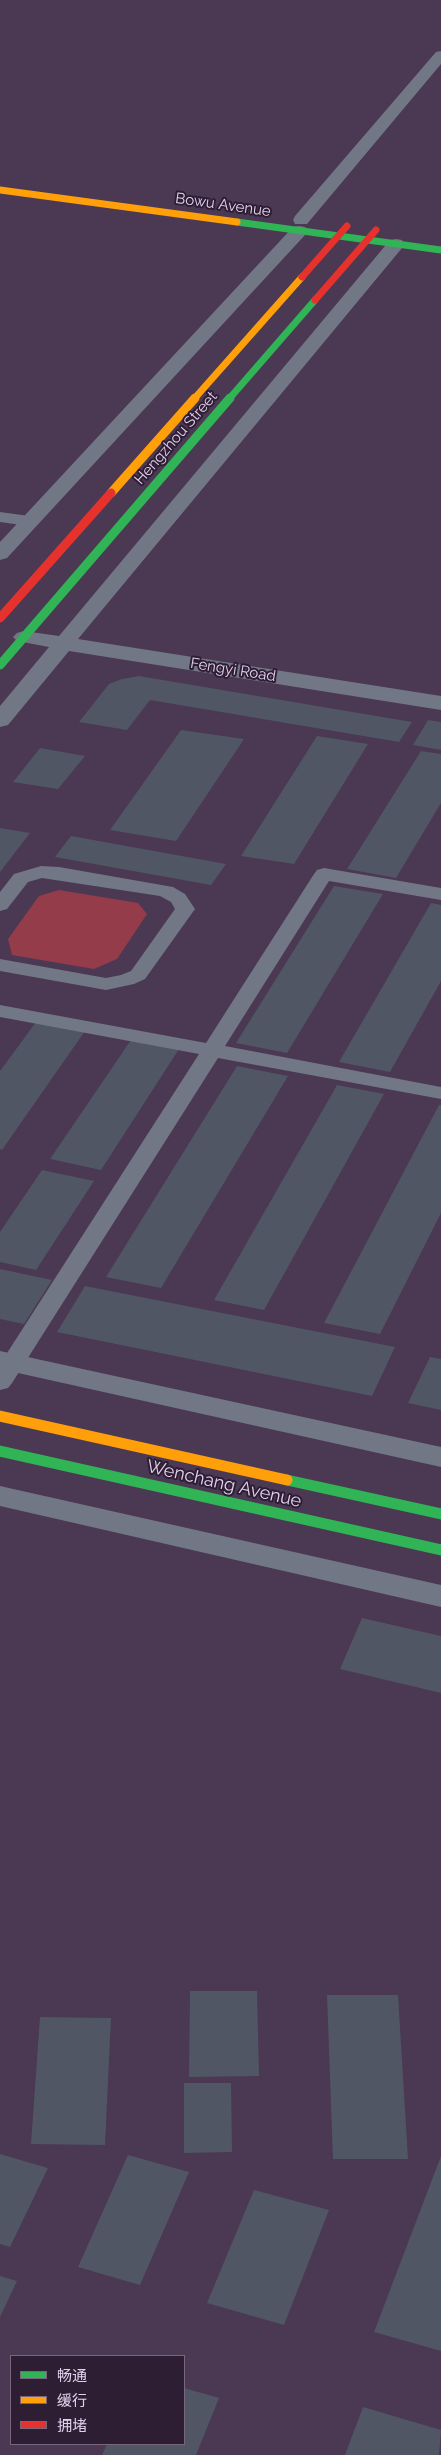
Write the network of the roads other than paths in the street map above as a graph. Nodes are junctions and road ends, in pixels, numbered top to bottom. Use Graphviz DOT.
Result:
graph roads {
  1 [pos="441,55"];
  2 [pos="417,83"];
  3 [pos="433,86"];
  4 [pos="0,179"];
  5 [pos="0,190"];
  6 [pos="300,225"];
  7 [pos="347,226"];
  8 [pos="376,230"];
  9 [pos="338,236"];
  10 [pos="441,239"];
  11 [pos="367,240"];
  12 [pos="396,244"];
  13 [pos="441,250"];
  14 [pos="0,517"];
  15 [pos="29,522"];
  16 [pos="0,554"];
  17 [pos="0,618"];
  18 [pos="24,637"];
  19 [pos="64,644"];
  20 [pos="0,665"];
  21 [pos="441,703"];
  22 [pos="0,720"];
  23 [pos="441,894"];
  24 [pos="0,905"];
  25 [pos="0,965"];
  26 [pos="0,1011"];
  27 [pos="212,1050"];
  28 [pos="441,1093"];
  29 [pos="4,1369"];
  30 [pos="0,1416"];
  31 [pos="0,1451"];
  32 [pos="441,1457"];
  33 [pos="0,1496"];
  34 [pos="441,1514"];
  35 [pos="441,1550"];
  36 [pos="441,1596"];
  1 -- 2 [label="street"];
  2 -- 3 [label="street"];
  2 -- 6 [label="street"];
  4 -- 6 [label="main road, Bowu Avenue"];
  5 -- 6 [label="main road, Bowu Avenue"];
  6 -- 7 [label="main road, Bowu Avenue"];
  6 -- 9 [label="main road, Bowu Avenue"];
  6 -- 15 [label="street"];
  7 -- 8 [label="main road, Bowu Avenue"];
  7 -- 9 [label="main road, Hengzhou Street"];
  8 -- 10 [label="main road, Bowu Avenue"];
  8 -- 11 [label="main road, Hengzhou Street"];
  9 -- 11 [label="main road, Bowu Avenue"];
  9 -- 17 [label="main road, Hengzhou Street"];
  11 -- 12 [label="main road, Bowu Avenue"];
  11 -- 18 [label="main road, Hengzhou Street"];
  12 -- 13 [label="main road, Bowu Avenue"];
  12 -- 19 [label="street"];
  14 -- 15 [label="lane"];
  15 -- 16 [label="street"];
  18 -- 19 [label="street, Fengyi Road"];
  18 -- 20 [label="main road, Hengzhou Street"];
  19 -- 21 [label="street, Fengyi Road"];
  19 -- 22 [label="street"];
  23 -- 27 [label="lane"];
  24 -- 25 [label="lane"];
  26 -- 27 [label="lane"];
  27 -- 28 [label="lane"];
  27 -- 29 [label="lane"];
  29 -- 32 [label="street"];
  30 -- 34 [label="main road, Wenchang Avenue"];
  31 -- 35 [label="main road, Wenchang Avenue"];
  33 -- 36 [label="street"];
}
